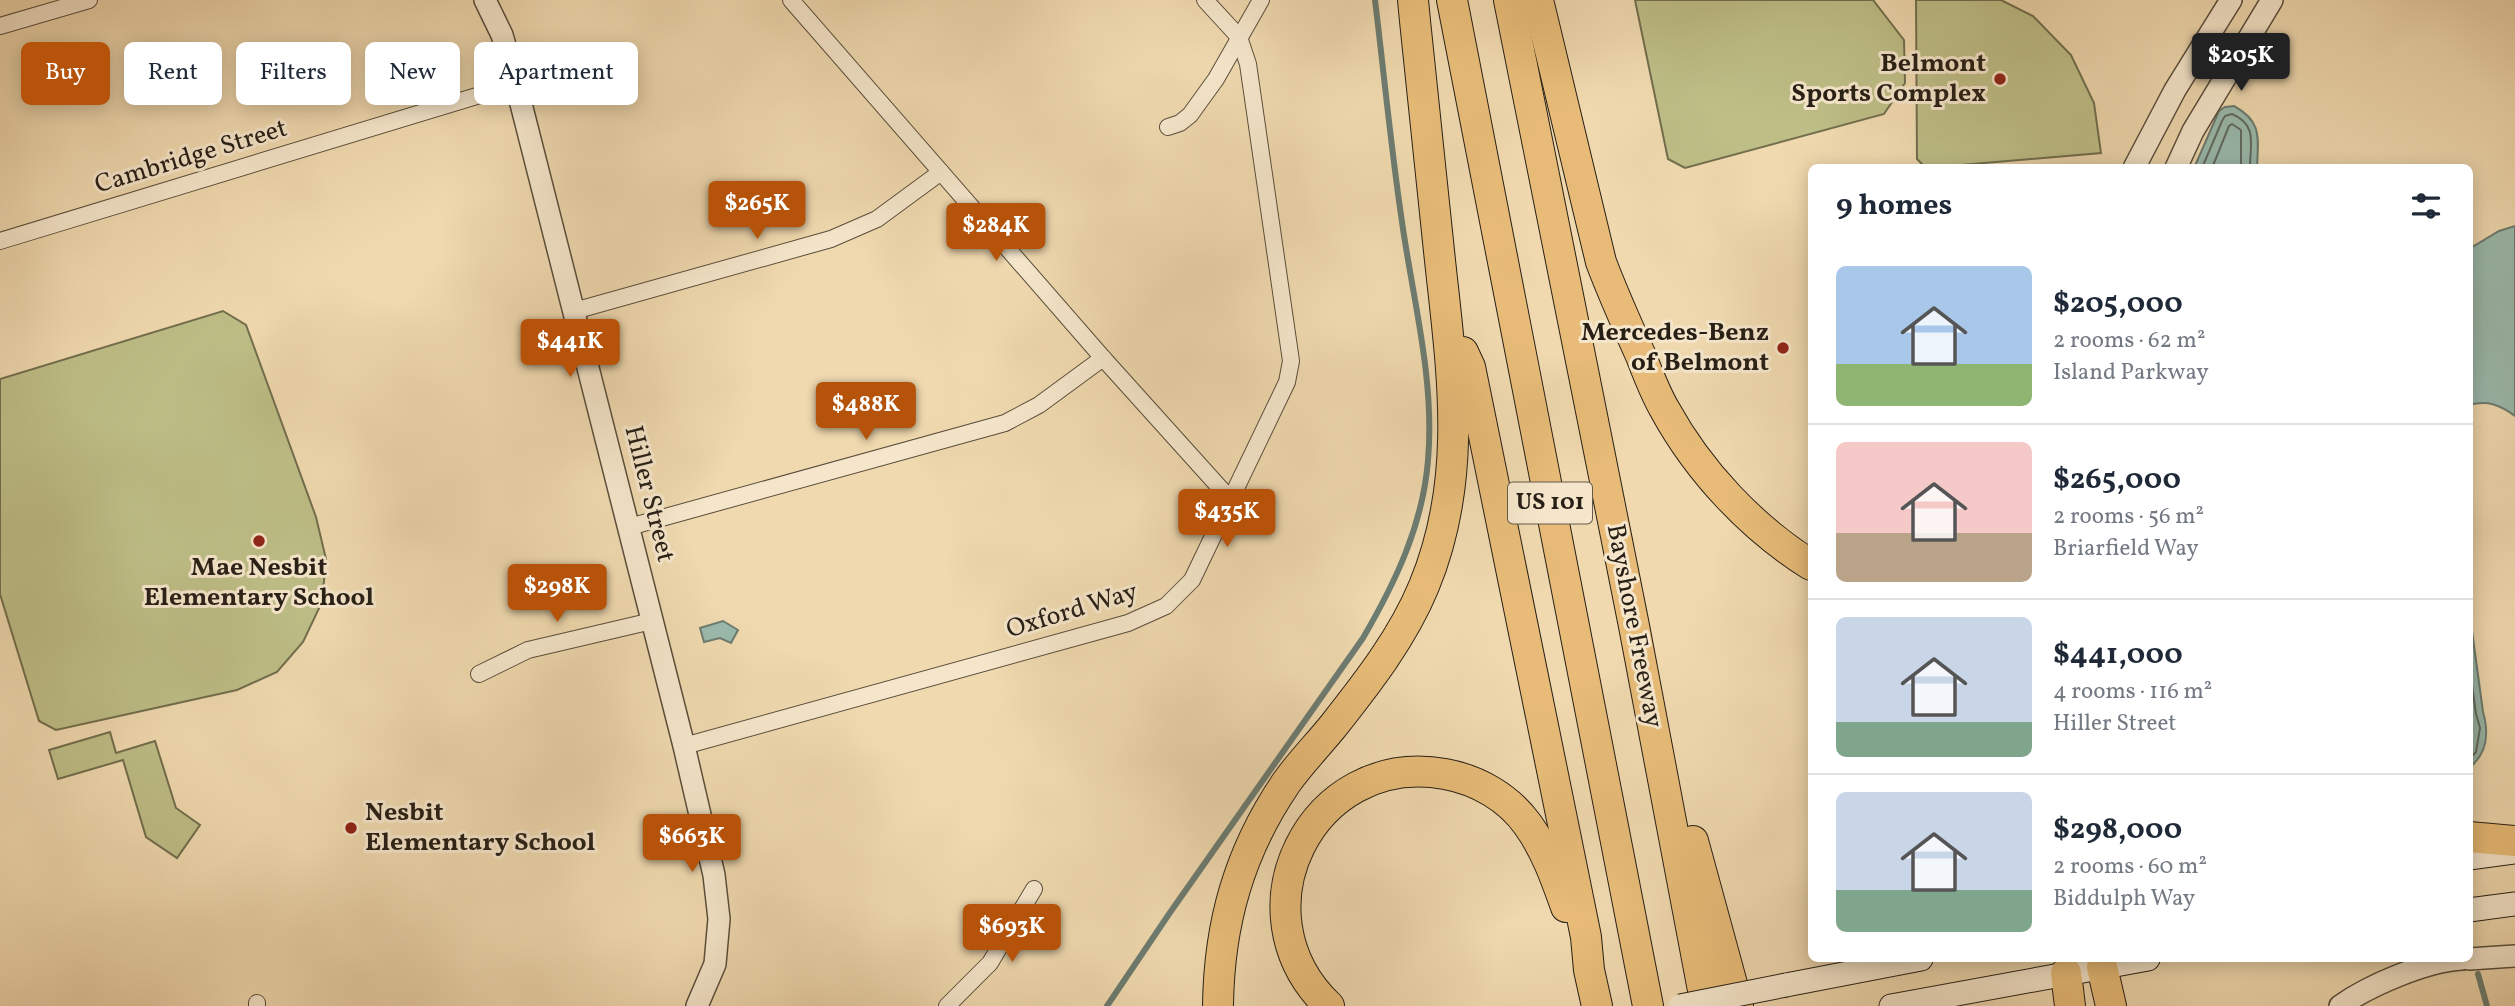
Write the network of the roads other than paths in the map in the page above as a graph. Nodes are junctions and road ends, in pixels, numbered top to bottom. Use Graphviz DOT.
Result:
graph roads {
  1 [pos="89,0"];
  2 [pos="485,0"];
  3 [pos="791,0"];
  4 [pos="1205,0"];
  5 [pos="1261,0"];
  6 [pos="1413,0"];
  7 [pos="1452,0"];
  8 [pos="1509,0"];
  9 [pos="1538,0"];
  10 [pos="2231,0"];
  11 [pos="2272,0"];
  12 [pos="0,26"];
  13 [pos="1239,37"];
  14 [pos="504,42"];
  15 [pos="474,97"];
  16 [pos="521,105"];
  17 [pos="1168,127"];
  18 [pos="2136,164"];
  19 [pos="2178,164"];
  20 [pos="941,172"];
  21 [pos="0,241"];
  22 [pos="1445,310"];
  23 [pos="575,312"];
  24 [pos="1103,358"];
  25 [pos="1230,499"];
  26 [pos="629,527"];
  27 [pos="1808,563"];
  28 [pos="652,621"];
  29 [pos="1634,626"];
  30 [pos="480,674"];
  31 [pos="684,746"];
  32 [pos="2473,837"];
  33 [pos="2515,841"];
  34 [pos="2515,852"];
  35 [pos="2473,857"];
  36 [pos="1034,889"];
  37 [pos="2515,904"];
  38 [pos="2473,909"];
  39 [pos="2515,956"];
  40 [pos="2473,958"];
  41 [pos="1906,962"];
  42 [pos="2448,962"];
  43 [pos="2101,963"];
  44 [pos="2064,966"];
  45 [pos="1589,970"];
  46 [pos="697,1006"];
  47 [pos="947,1006"];
  48 [pos="1218,1006"];
  49 [pos="1329,1006"];
  50 [pos="1597,1006"];
  51 [pos="1648,1006"];
  52 [pos="1680,1006"];
  53 [pos="1706,1006"];
  54 [pos="1738,1006"];
  55 [pos="1891,1006"];
  56 [pos="2070,1006"];
  57 [pos="2111,1006"];
  58 [pos="2340,1006"];
  1 -- 12 [label="street"];
  2 -- 14 [label="street, Hiller Street"];
  3 -- 20 [label="street"];
  4 -- 13 [label="street, Oxford Way"];
  5 -- 13 [label="street"];
  6 -- 22 [label="highway"];
  7 -- 51 [label="highway, US 101"];
  8 -- 29 [label="highway, Bayshore Freeway / US 101"];
  9 -- 27 [label="highway"];
  10 -- 18 [label="street"];
  11 -- 19 [label="street"];
  13 -- 17 [label="street"];
  13 -- 25 [label="street, Oxford Way"];
  15 -- 21 [label="street, Cambridge Street"];
  16 -- 23 [label="street, Hiller Street"];
  20 -- 23 [label="street"];
  20 -- 24 [label="street"];
  22 -- 45 [label="highway"];
  22 -- 48 [label="highway"];
  23 -- 26 [label="street, Hiller Street"];
  24 -- 25 [label="street"];
  24 -- 26 [label="street"];
  25 -- 31 [label="street, Oxford Way"];
  26 -- 28 [label="street, Hiller Street"];
  28 -- 30 [label="street"];
  28 -- 31 [label="street, Hiller Street"];
  29 -- 53 [label="highway, Bayshore Freeway / US 101"];
  29 -- 54 [label="highway"];
  31 -- 46 [label="street, Hiller Street"];
  32 -- 33 [label="highway"];
  34 -- 35 [label="main road"];
  36 -- 47 [label="street"];
  37 -- 38 [label="main road"];
  39 -- 40 [label="street"];
  41 -- 52 [label="main road, bridge"];
  42 -- 58 [label="street"];
  43 -- 44 [label="main road"];
  43 -- 57 [label="highway"];
  44 -- 55 [label="main road"];
  44 -- 56 [label="highway"];
  45 -- 49 [label="highway"];
  45 -- 50 [label="highway"];
}
